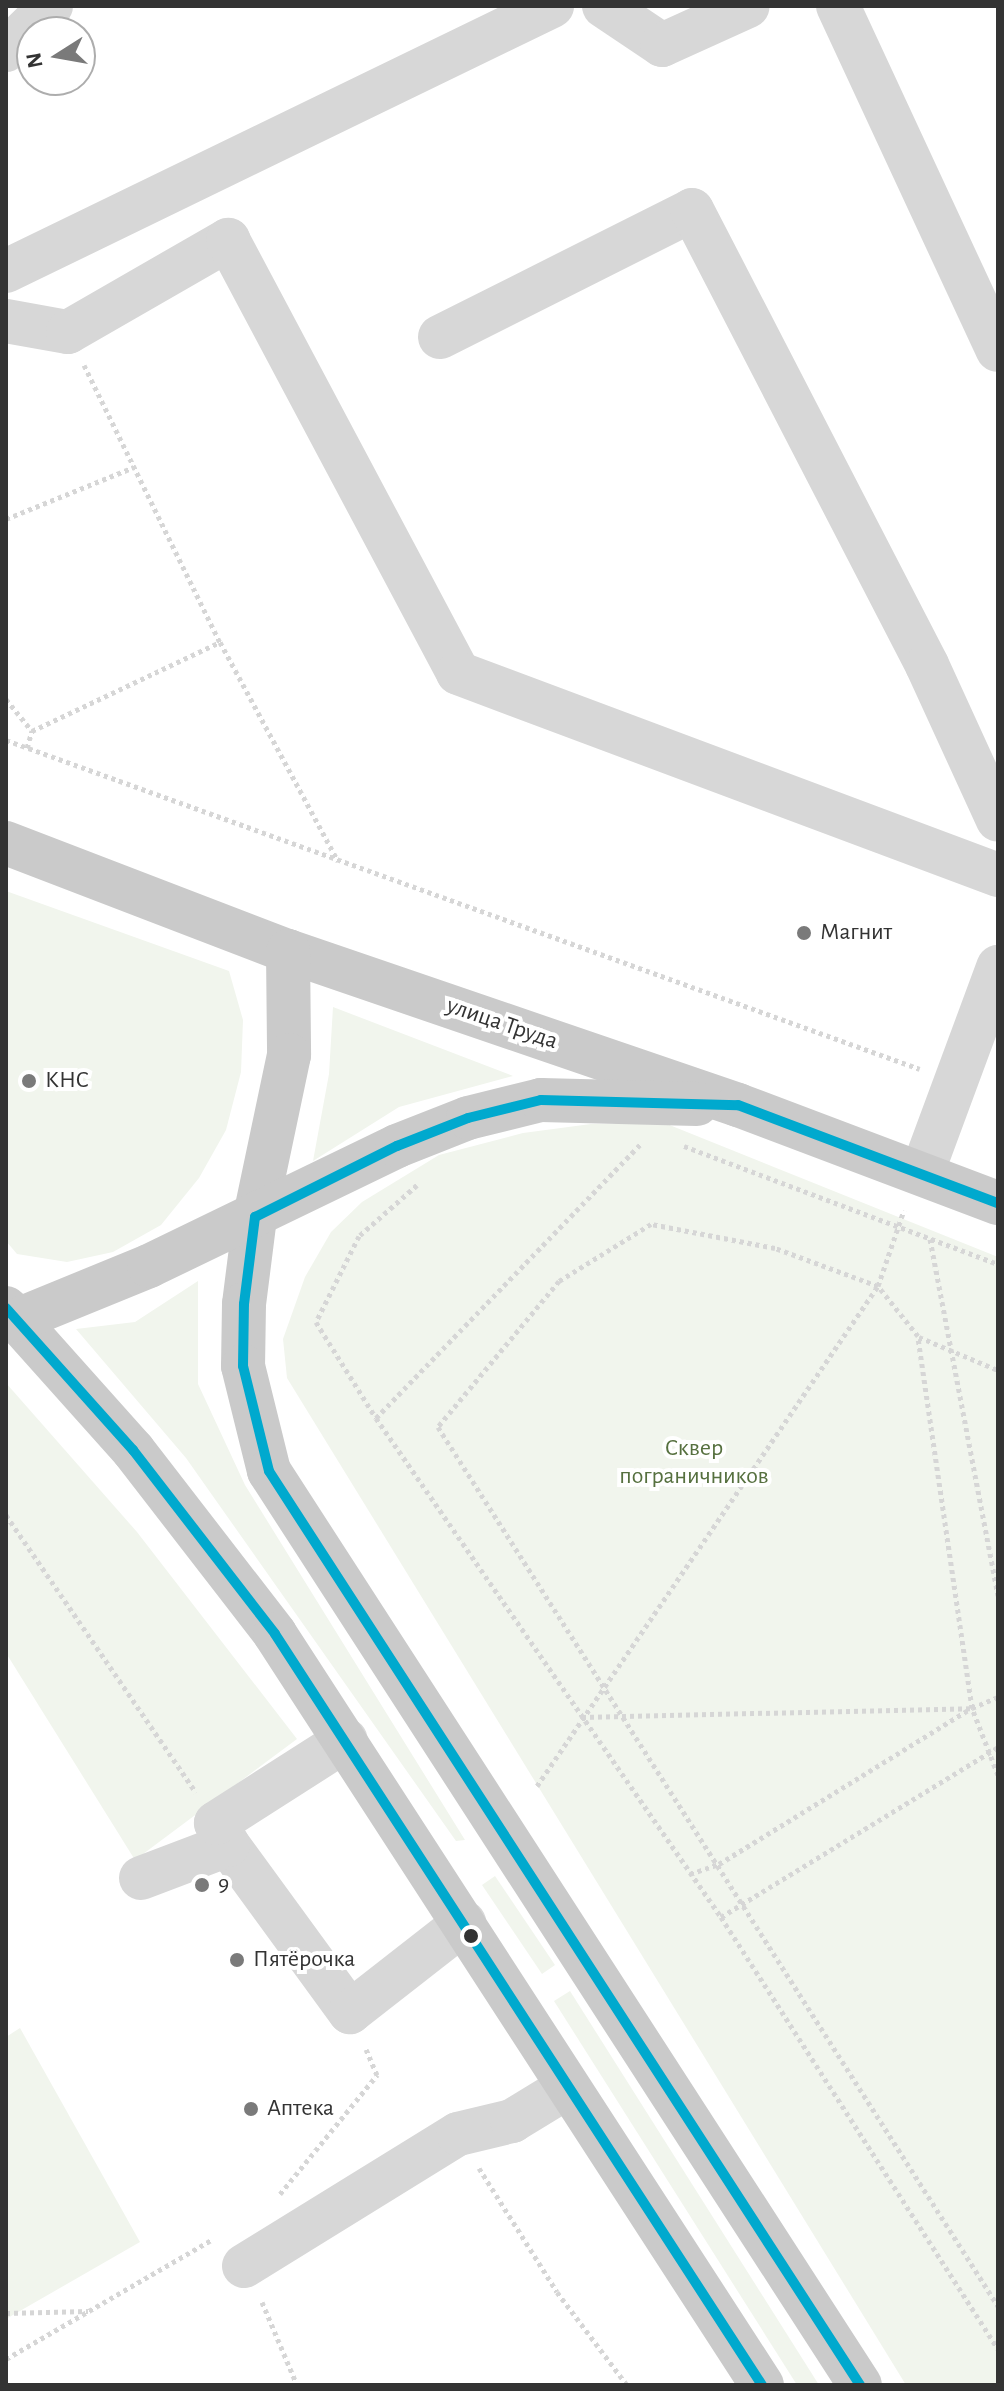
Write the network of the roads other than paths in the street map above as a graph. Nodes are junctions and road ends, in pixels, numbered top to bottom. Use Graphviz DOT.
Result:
graph roads {
  1 [pos="51,6"];
  2 [pos="552,6"];
  3 [pos="604,6"];
  4 [pos="748,6"];
  5 [pos="838,6"];
  6 [pos="6,50"];
  7 [pos="6,271"];
  8 [pos="6,321"];
  9 [pos="440,337"];
  10 [pos="997,344"];
  11 [pos="998,820"];
  12 [pos="6,843"];
  13 [pos="998,875"];
  14 [pos="288,951"];
  15 [pos="998,967"];
  16 [pos="738,1105"];
  17 [pos="922,1173"];
  18 [pos="998,1203"];
  19 [pos="255,1217"];
  20 [pos="11,1314"];
  21 [pos="346,1740"];
  22 [pos="222,1834"];
  23 [pos="141,1878"];
  24 [pos="464,1923"];
  25 [pos="566,2088"];
  26 [pos="231,2251"];
  27 [pos="762,2385"];
  28 [pos="860,2385"];
  1 -- 6 [label="lane"];
  2 -- 7 [label="lane"];
  3 -- 4 [label="lane"];
  5 -- 10 [label="lane"];
  8 -- 13 [label="lane"];
  9 -- 11 [label="lane"];
  12 -- 14 [label="main road, улица Труда"];
  14 -- 16 [label="main road, улица Труда"];
  14 -- 19 [label="main road"];
  15 -- 17 [label="lane"];
  16 -- 17 [label="main road, улица Труда"];
  16 -- 19 [label="main road"];
  17 -- 18 [label="main road, улица Труда"];
  19 -- 20 [label="main road"];
  19 -- 28 [label="main road"];
  20 -- 21 [label="main road"];
  21 -- 22 [label="lane"];
  21 -- 24 [label="main road"];
  22 -- 23 [label="lane"];
  22 -- 24 [label="lane"];
  24 -- 25 [label="main road"];
  25 -- 26 [label="lane"];
  25 -- 27 [label="main road"];
}
